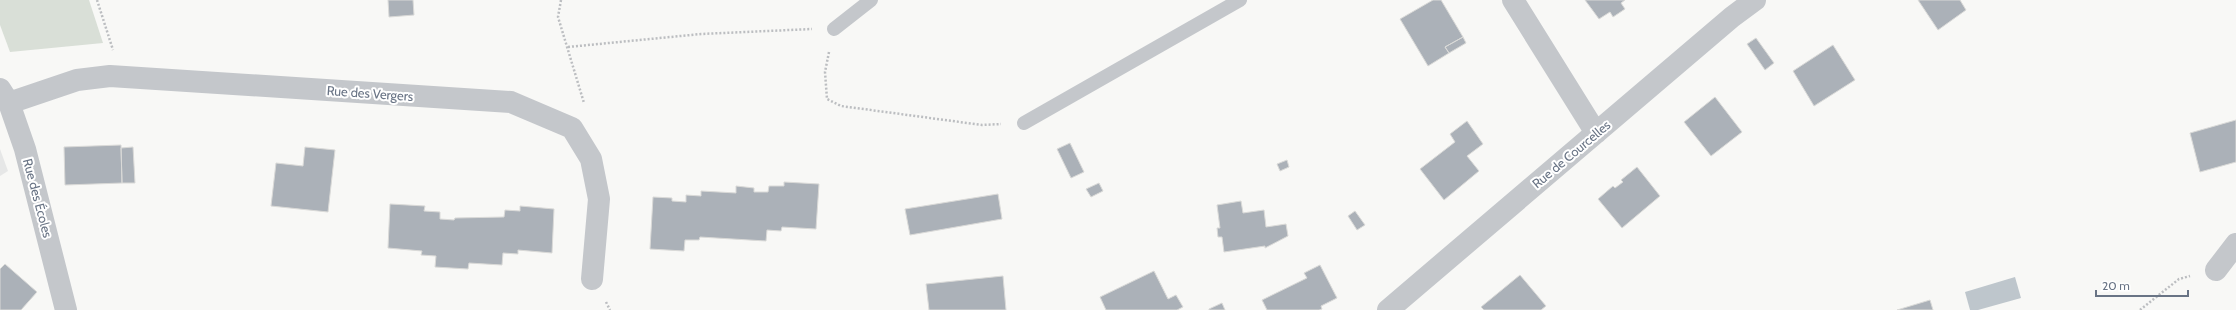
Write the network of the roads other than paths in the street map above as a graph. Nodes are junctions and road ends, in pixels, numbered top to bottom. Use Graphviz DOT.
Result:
graph roads {
  1 [pos="871,0"];
  2 [pos="1240,0"];
  3 [pos="1513,0"];
  4 [pos="1755,0"];
  5 [pos="834,28"];
  6 [pos="5,96"];
  7 [pos="1024,123"];
  8 [pos="1596,133"];
  9 [pos="2236,244"];
  10 [pos="2216,270"];
  11 [pos="592,279"];
  12 [pos="66,310"];
  13 [pos="1388,310"];
  1 -- 5 [label="lane"];
  2 -- 7 [label="lane"];
  3 -- 8 [label="street"];
  4 -- 8 [label="street, Rue de Courcelles"];
  6 -- 11 [label="street, Rue des Vergers"];
  6 -- 12 [label="street, Rue des Écoles"];
  8 -- 13 [label="street, Rue de Courcelles"];
  9 -- 10 [label="street"];
}
